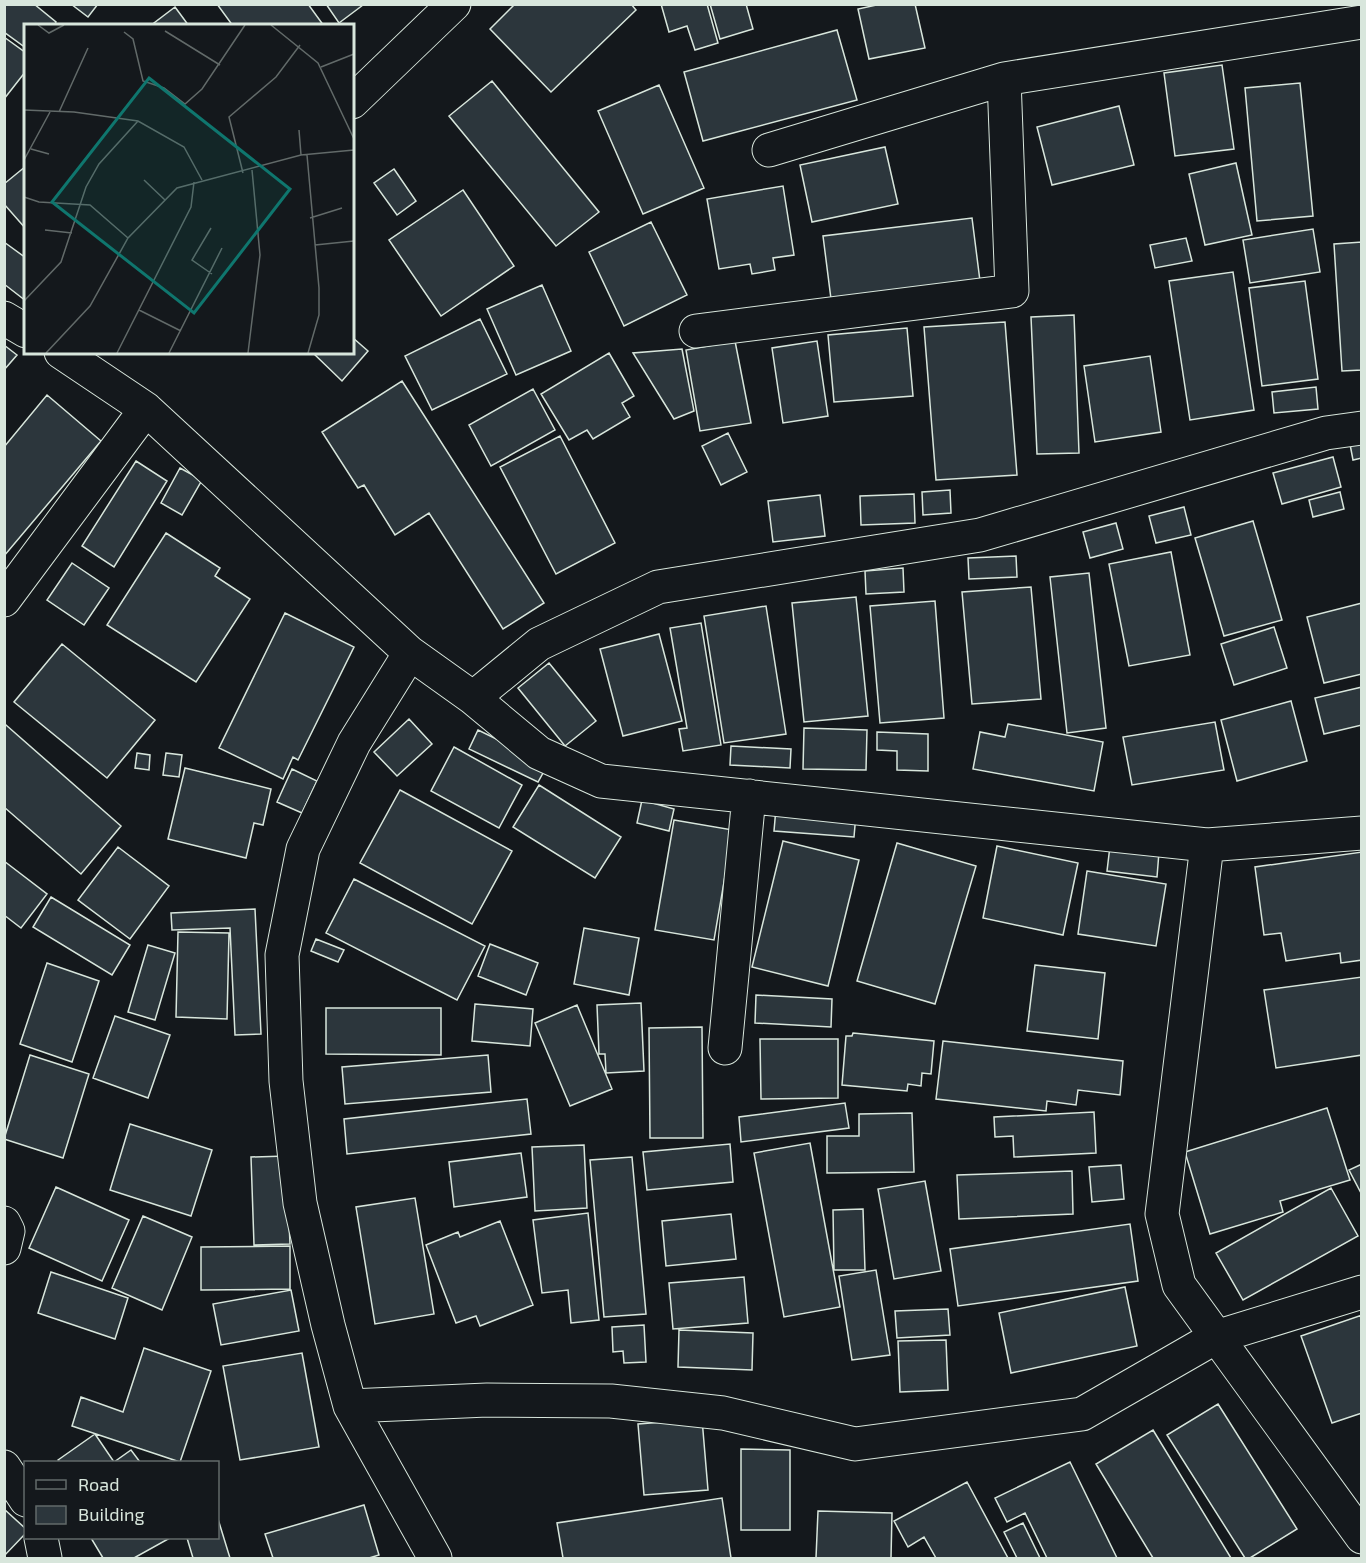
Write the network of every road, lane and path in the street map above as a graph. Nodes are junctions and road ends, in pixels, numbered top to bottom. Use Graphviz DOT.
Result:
graph roads {
  1 [pos="454,4"];
  2 [pos="1362,22"];
  3 [pos="1004,79"];
  4 [pos="354,100"];
  5 [pos="768,150"];
  6 [pos="4,318"];
  7 [pos="24,330"];
  8 [pos="696,331"];
  9 [pos="76,356"];
  10 [pos="146,409"];
  11 [pos="1362,428"];
  12 [pos="4,600"];
  13 [pos="410,652"];
  14 [pos="473,698"];
  15 [pos="749,796"];
  16 [pos="1362,833"];
  17 [pos="1207,845"];
  18 [pos="724,1048"];
  19 [pos="4,1223"];
  20 [pos="4,1248"];
  21 [pos="1362,1292"];
  22 [pos="1216,1337"];
  23 [pos="350,1406"];
  24 [pos="4,1467"];
  25 [pos="24,1497"];
  26 [pos="1362,1537"];
  27 [pos="41,1539"];
  28 [pos="45,1558"];
  29 [pos="435,1558"];
  1 -- 4 [label="street"];
  2 -- 3 [label="street"];
  3 -- 5 [label="street"];
  3 -- 8 [label="street"];
  6 -- 7 [label="street"];
  9 -- 10 [label="street"];
  10 -- 12 [label="street"];
  10 -- 13 [label="street"];
  11 -- 14 [label="street"];
  13 -- 14 [label="street"];
  13 -- 23 [label="street"];
  14 -- 15 [label="street"];
  15 -- 17 [label="street"];
  15 -- 18 [label="street"];
  16 -- 17 [label="street"];
  17 -- 22 [label="street"];
  19 -- 20 [label="street"];
  21 -- 22 [label="street"];
  22 -- 23 [label="street"];
  22 -- 26 [label="street"];
  23 -- 29 [label="street"];
  24 -- 25 [label="street"];
  27 -- 28 [label="street"];
}
